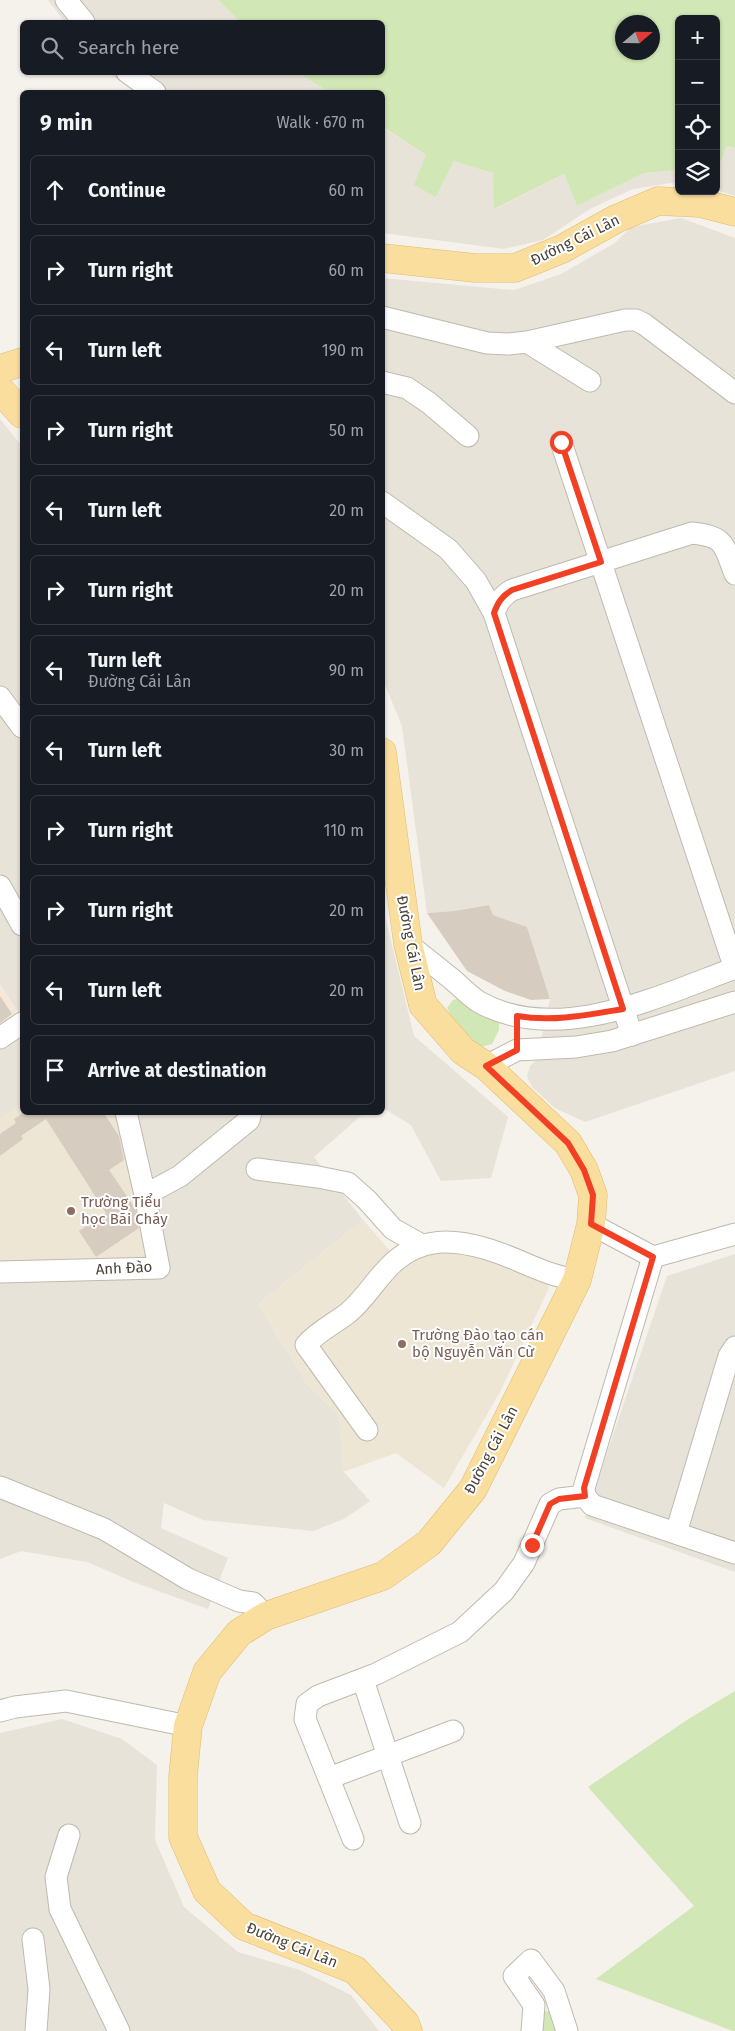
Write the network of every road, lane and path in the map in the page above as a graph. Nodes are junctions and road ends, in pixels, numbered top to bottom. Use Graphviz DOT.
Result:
graph roads {
  1 [pos="66,0"];
  2 [pos="82,20"];
  3 [pos="131,75"];
  4 [pos="152,90"];
  5 [pos="735,212"];
  6 [pos="385,258"];
  7 [pos="385,318"];
  8 [pos="527,342"];
  9 [pos="20,363"];
  10 [pos="0,369"];
  11 [pos="590,381"];
  12 [pos="385,383"];
  13 [pos="0,390"];
  14 [pos="735,393"];
  15 [pos="20,412"];
  16 [pos="468,436"];
  17 [pos="561,442"];
  18 [pos="385,504"];
  19 [pos="601,562"];
  20 [pos="735,574"];
  21 [pos="494,613"];
  22 [pos="0,697"];
  23 [pos="20,724"];
  24 [pos="385,774"];
  25 [pos="0,886"];
  26 [pos="20,921"];
  27 [pos="408,944"];
  28 [pos="735,968"];
  29 [pos="735,1002"];
  30 [pos="623,1009"];
  31 [pos="517,1016"];
  32 [pos="20,1024"];
  33 [pos="632,1035"];
  34 [pos="0,1038"];
  35 [pos="517,1050"];
  36 [pos="486,1066"];
  37 [pos="127,1115"];
  38 [pos="250,1115"];
  39 [pos="257,1169"];
  40 [pos="145,1196"];
  41 [pos="591,1224"];
  42 [pos="735,1234"];
  43 [pos="420,1244"];
  44 [pos="653,1257"];
  45 [pos="0,1272"];
  46 [pos="576,1280"];
  47 [pos="735,1347"];
  48 [pos="367,1430"];
  49 [pos="0,1487"];
  50 [pos="585,1496"];
  51 [pos="676,1533"];
  52 [pos="735,1553"];
  53 [pos="266,1616"];
  54 [pos="363,1680"];
  55 [pos="0,1711"];
  56 [pos="188,1726"];
  57 [pos="453,1731"];
  58 [pos="387,1755"];
  59 [pos="328,1778"];
  60 [pos="410,1823"];
  61 [pos="68,1834"];
  62 [pos="353,1839"];
  63 [pos="33,1939"];
  64 [pos="36,2031"];
  65 [pos="118,2031"];
  66 [pos="408,2031"];
  67 [pos="532,2031"];
  68 [pos="567,2031"];
  1 -- 2 [label="street"];
  3 -- 4 [label="street"];
  5 -- 6 [label="main road, Đường Cái Lân"];
  7 -- 8 [label="street"];
  8 -- 11 [label="street"];
  8 -- 14 [label="street"];
  9 -- 10 [label="main road"];
  12 -- 16 [label="street"];
  13 -- 15 [label="main road"];
  17 -- 19 [label="street"];
  18 -- 21 [label="street"];
  19 -- 20 [label="street"];
  19 -- 21 [label="street"];
  19 -- 28 [label="street"];
  21 -- 30 [label="street"];
  22 -- 23 [label="street"];
  24 -- 27 [label="main road, Đường Cái Lân"];
  25 -- 26 [label="street"];
  27 -- 31 [label="street"];
  27 -- 36 [label="main road, Đường Cái Lân"];
  28 -- 30 [label="street"];
  29 -- 33 [label="street"];
  30 -- 31 [label="street"];
  30 -- 33 [label="street"];
  31 -- 35 [label="street"];
  32 -- 34 [label="street"];
  33 -- 35 [label="street"];
  35 -- 36 [label="street"];
  36 -- 41 [label="main road, Đường Cái Lân"];
  37 -- 40 [label="street"];
  38 -- 40 [label="street"];
  39 -- 43 [label="street"];
  40 -- 45 [label="street, Anh Đào"];
  41 -- 44 [label="street"];
  41 -- 46 [label="main road, Đường Cái Lân"];
  42 -- 44 [label="street"];
  43 -- 46 [label="street"];
  43 -- 48 [label="street"];
  44 -- 50 [label="street"];
  46 -- 53 [label="main road, Đường Cái Lân"];
  47 -- 51 [label="street"];
  49 -- 53 [label="street"];
  50 -- 51 [label="street"];
  50 -- 54 [label="street"];
  51 -- 52 [label="street"];
  53 -- 56 [label="main road, Đường Cái Lân"];
  54 -- 58 [label="street"];
  54 -- 59 [label="street"];
  55 -- 56 [label="street"];
  56 -- 66 [label="main road, Đường Cái Lân"];
  57 -- 58 [label="street"];
  58 -- 59 [label="street"];
  58 -- 60 [label="street"];
  59 -- 62 [label="street"];
  61 -- 65 [label="street"];
  63 -- 64 [label="street"];
  67 -- 68 [label="street"];
}
